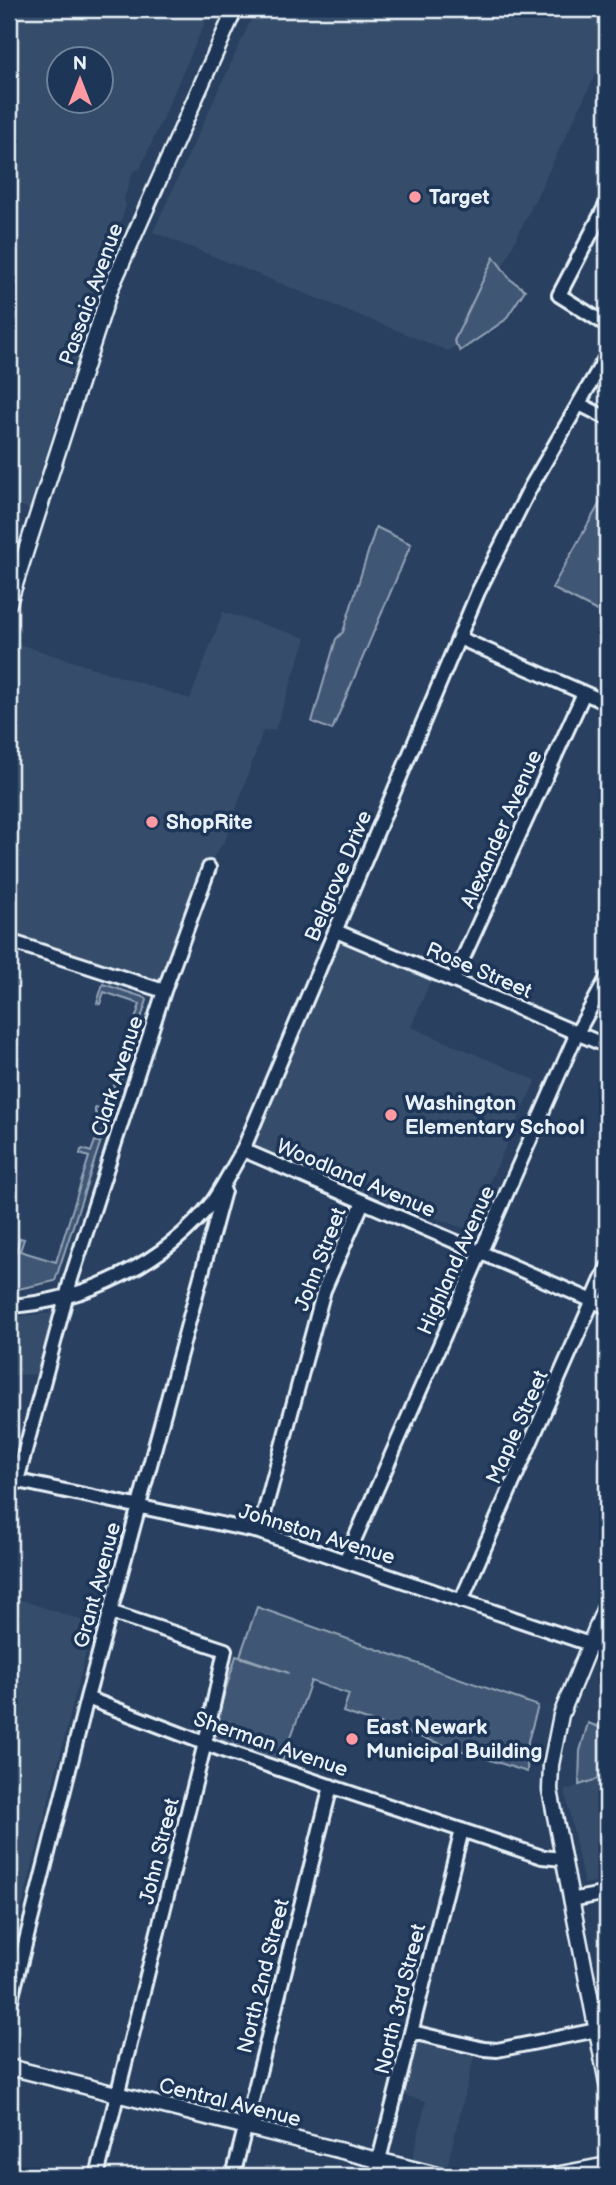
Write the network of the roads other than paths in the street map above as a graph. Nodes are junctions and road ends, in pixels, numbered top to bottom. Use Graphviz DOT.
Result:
graph roads {
  1 [pos="235,9"];
  2 [pos="607,203"];
  3 [pos="607,325"];
  4 [pos="607,355"];
  5 [pos="579,404"];
  6 [pos="607,418"];
  7 [pos="9,603"];
  8 [pos="459,638"];
  9 [pos="584,694"];
  10 [pos="607,703"];
  11 [pos="209,868"];
  12 [pos="336,931"];
  13 [pos="9,941"];
  14 [pos="607,978"];
  15 [pos="453,981"];
  16 [pos="164,992"];
  17 [pos="577,1032"];
  18 [pos="607,1046"];
  19 [pos="243,1150"];
  20 [pos="229,1173"];
  21 [pos="363,1202"];
  22 [pos="480,1252"];
  23 [pos="607,1268"];
  24 [pos="66,1297"];
  25 [pos="594,1301"];
  26 [pos="9,1306"];
  27 [pos="607,1307"];
  28 [pos="13,1480"];
  29 [pos="138,1507"];
  30 [pos="259,1532"];
  31 [pos="345,1561"];
  32 [pos="461,1601"];
  33 [pos="607,1602"];
  34 [pos="110,1612"];
  35 [pos="589,1644"];
  36 [pos="607,1650"];
  37 [pos="87,1698"];
  38 [pos="205,1743"];
  39 [pos="331,1786"];
  40 [pos="462,1830"];
  41 [pos="563,1859"];
  42 [pos="607,1893"];
  43 [pos="571,1899"];
  44 [pos="9,2008"];
  45 [pos="602,2029"];
  46 [pos="412,2032"];
  47 [pos="9,2067"];
  48 [pos="607,2083"];
  49 [pos="118,2096"];
  50 [pos="245,2128"];
  51 [pos="379,2160"];
  52 [pos="607,2165"];
  53 [pos="97,2176"];
  54 [pos="233,2176"];
  55 [pos="376,2176"];
  56 [pos="441,2176"];
  57 [pos="550,2176"];
  1 -- 7 [label="main road, Passaic Avenue"];
  2 -- 3 [label="street"];
  4 -- 5 [label="street, Belgrove Drive"];
  5 -- 6 [label="street"];
  5 -- 8 [label="street, Belgrove Drive"];
  8 -- 9 [label="street"];
  8 -- 12 [label="street, Belgrove Drive"];
  9 -- 10 [label="street"];
  9 -- 15 [label="street, Alexander Avenue"];
  11 -- 16 [label="street, Clark Avenue"];
  12 -- 15 [label="street, Rose Street"];
  12 -- 19 [label="street, Belgrove Drive"];
  13 -- 16 [label="street"];
  14 -- 17 [label="street, Highland Avenue"];
  15 -- 17 [label="street, Rose Street"];
  16 -- 24 [label="street, Clark Avenue"];
  17 -- 18 [label="street, Rose Street"];
  17 -- 22 [label="street, Highland Avenue"];
  19 -- 20 [label="street, Belgrove Drive"];
  19 -- 21 [label="street, Woodland Avenue"];
  20 -- 24 [label="street, Belgrove Drive"];
  20 -- 29 [label="street, Grant Avenue"];
  21 -- 22 [label="street, Woodland Avenue"];
  21 -- 30 [label="street, John Street"];
  22 -- 25 [label="street, Woodland Avenue"];
  22 -- 31 [label="street, Highland Avenue"];
  23 -- 25 [label="street, Maple Street"];
  24 -- 26 [label="street, Belgrove Drive"];
  24 -- 28 [label="street, Clark Avenue"];
  25 -- 27 [label="street, Woodland Avenue"];
  25 -- 32 [label="street, Maple Street"];
  28 -- 29 [label="street, Johnston Avenue"];
  29 -- 30 [label="street, Johnston Avenue"];
  29 -- 34 [label="street, Grant Avenue"];
  30 -- 31 [label="street, Johnston Avenue"];
  31 -- 32 [label="street, Johnston Avenue"];
  32 -- 35 [label="street, Johnston Avenue"];
  33 -- 35 [label="main road"];
  34 -- 37 [label="street, Grant Avenue"];
  34 -- 38 [label="street, John Street"];
  35 -- 36 [label="street, Johnston Avenue"];
  35 -- 41 [label="main road"];
  37 -- 38 [label="street, Sherman Avenue"];
  37 -- 44 [label="street, Grant Avenue"];
  38 -- 39 [label="street, Sherman Avenue"];
  38 -- 49 [label="street, John Street"];
  39 -- 40 [label="street, Sherman Avenue"];
  39 -- 50 [label="street, North 2nd Street"];
  40 -- 41 [label="street, Sherman Avenue"];
  40 -- 46 [label="street, North 3rd Street"];
  41 -- 43 [label="main road"];
  42 -- 43 [label="street"];
  43 -- 45 [label="main road"];
  45 -- 46 [label="street"];
  45 -- 48 [label="main road"];
  46 -- 51 [label="street, North 3rd Street"];
  47 -- 49 [label="main road, Central Avenue"];
  49 -- 50 [label="main road, Central Avenue"];
  49 -- 53 [label="street, John Street"];
  50 -- 51 [label="main road, Central Avenue"];
  50 -- 54 [label="street, North 2nd Street"];
  51 -- 55 [label="street, North 3rd Street"];
  51 -- 56 [label="main road, Central Avenue"];
  52 -- 57 [label="main road"];
}
